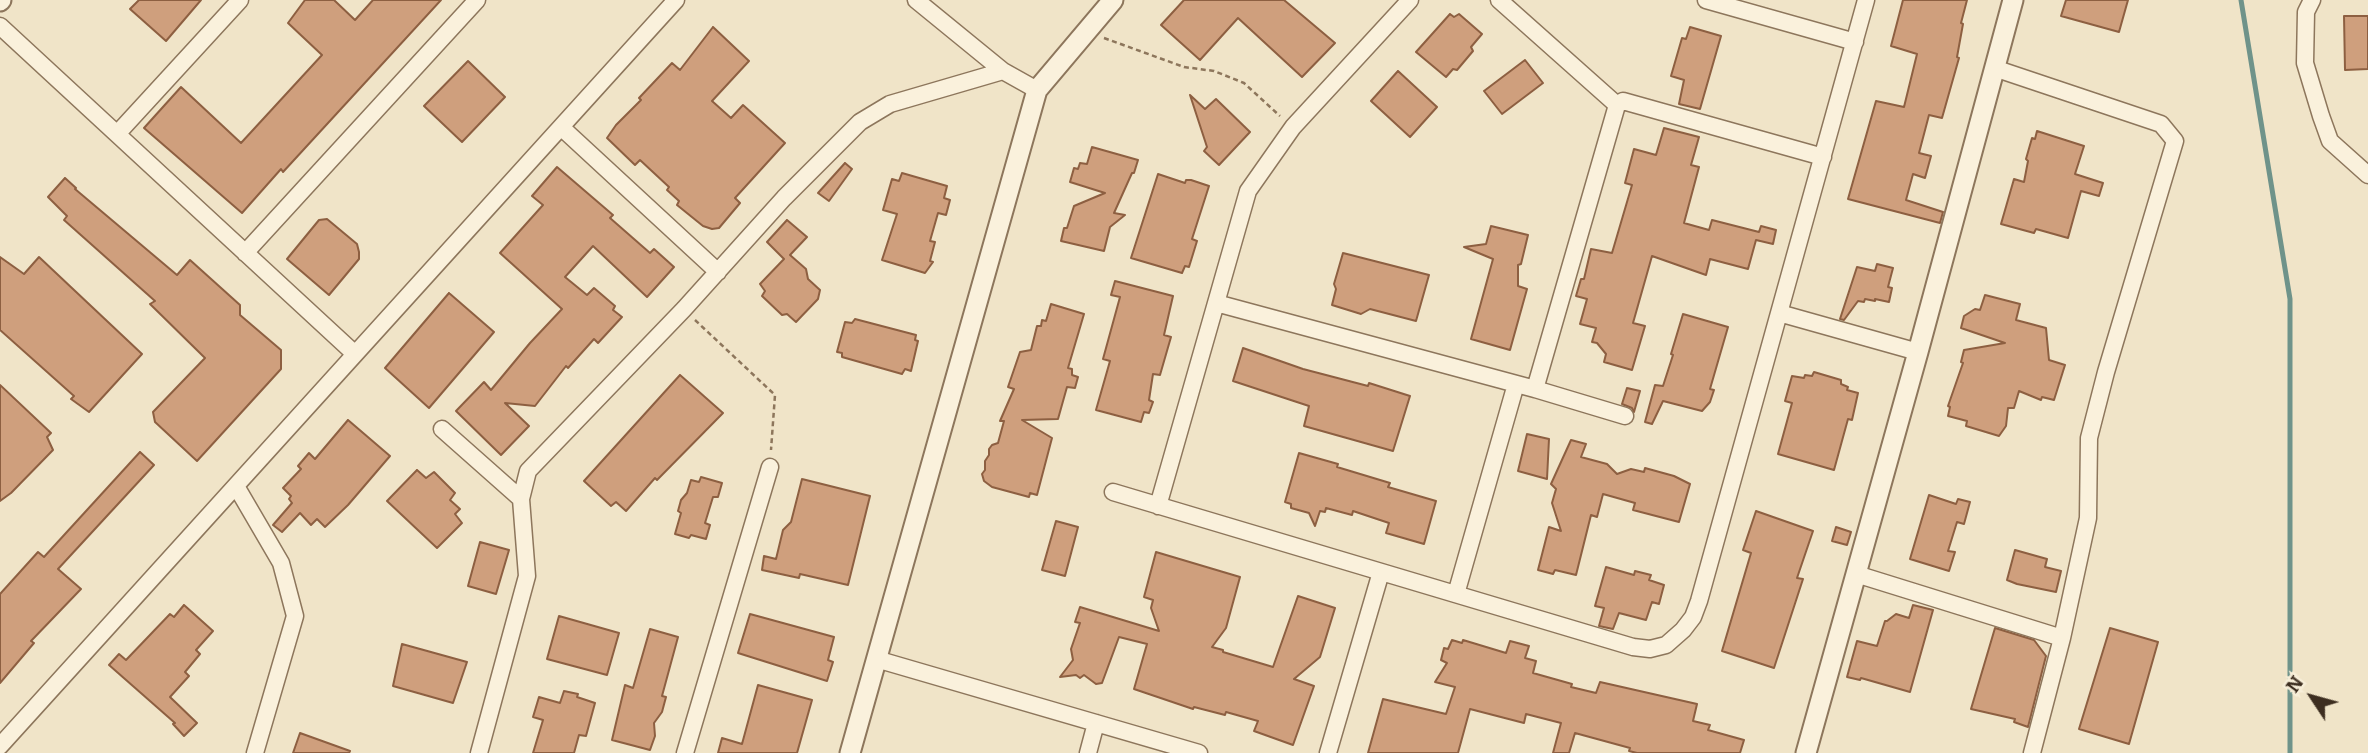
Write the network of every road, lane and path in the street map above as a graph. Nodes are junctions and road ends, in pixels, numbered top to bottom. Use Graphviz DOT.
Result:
graph roads {
  1 [pos="240,0"];
  2 [pos="477,0"];
  3 [pos="676,0"];
  4 [pos="916,0"];
  5 [pos="1113,0"];
  6 [pos="1410,0"];
  7 [pos="1499,0"];
  8 [pos="1706,0"];
  9 [pos="1866,0"];
  10 [pos="2012,0"];
  11 [pos="2312,0"];
  12 [pos="0,26"];
  13 [pos="1085,31"];
  14 [pos="1855,41"];
  15 [pos="1994,68"];
  16 [pos="1003,71"];
  17 [pos="1037,90"];
  18 [pos="1617,105"];
  19 [pos="561,127"];
  20 [pos="1293,127"];
  21 [pos="117,134"];
  22 [pos="1823,157"];
  23 [pos="2368,175"];
  24 [pos="245,253"];
  25 [pos="718,272"];
  26 [pos="1216,303"];
  27 [pos="684,309"];
  28 [pos="1779,313"];
  29 [pos="1918,352"];
  30 [pos="355,354"];
  31 [pos="1516,384"];
  32 [pos="1535,389"];
  33 [pos="1625,416"];
  34 [pos="442,429"];
  35 [pos="770,467"];
  36 [pos="236,486"];
  37 [pos="1113,492"];
  38 [pos="521,499"];
  39 [pos="1158,506"];
  40 [pos="1381,572"];
  41 [pos="1856,575"];
  42 [pos="1456,594"];
  43 [pos="2062,638"];
  44 [pos="876,659"];
  45 [pos="1096,723"];
  46 [pos="0,746"];
  47 [pos="256,753"];
  48 [pos="479,753"];
  49 [pos="685,753"];
  50 [pos="850,753"];
  51 [pos="1088,753"];
  52 [pos="1199,753"];
  53 [pos="1328,753"];
  54 [pos="1805,753"];
  55 [pos="2032,753"];
  1 -- 21 [label="street"];
  2 -- 24 [label="street"];
  3 -- 19 [label="street"];
  4 -- 16 [label="street"];
  5 -- 13 [label="street"];
  6 -- 20 [label="street"];
  7 -- 18 [label="street"];
  8 -- 14 [label="street"];
  9 -- 14 [label="street"];
  10 -- 15 [label="street"];
  11 -- 23 [label="street"];
  12 -- 21 [label="street"];
  13 -- 17 [label="street"];
  13 -- 20 [label="path"];
  14 -- 22 [label="street"];
  15 -- 29 [label="street"];
  15 -- 43 [label="street"];
  16 -- 17 [label="street"];
  16 -- 25 [label="street"];
  17 -- 44 [label="street"];
  18 -- 22 [label="street"];
  18 -- 32 [label="street"];
  19 -- 25 [label="street"];
  19 -- 30 [label="street"];
  20 -- 26 [label="street"];
  21 -- 24 [label="street"];
  22 -- 28 [label="street"];
  24 -- 30 [label="street"];
  25 -- 27 [label="street"];
  26 -- 31 [label="street"];
  26 -- 39 [label="street"];
  27 -- 35 [label="path"];
  27 -- 38 [label="street"];
  28 -- 29 [label="street"];
  28 -- 42 [label="street"];
  29 -- 41 [label="street"];
  30 -- 36 [label="street"];
  31 -- 32 [label="street"];
  31 -- 42 [label="street"];
  32 -- 33 [label="street"];
  34 -- 38 [label="street"];
  35 -- 49 [label="street"];
  36 -- 46 [label="street"];
  36 -- 47 [label="street"];
  37 -- 39 [label="street"];
  38 -- 48 [label="street"];
  39 -- 40 [label="street"];
  40 -- 42 [label="street"];
  40 -- 53 [label="street"];
  41 -- 43 [label="street"];
  41 -- 54 [label="street"];
  43 -- 55 [label="street"];
  44 -- 45 [label="street"];
  44 -- 50 [label="street"];
  45 -- 51 [label="street"];
  45 -- 52 [label="street"];
}
